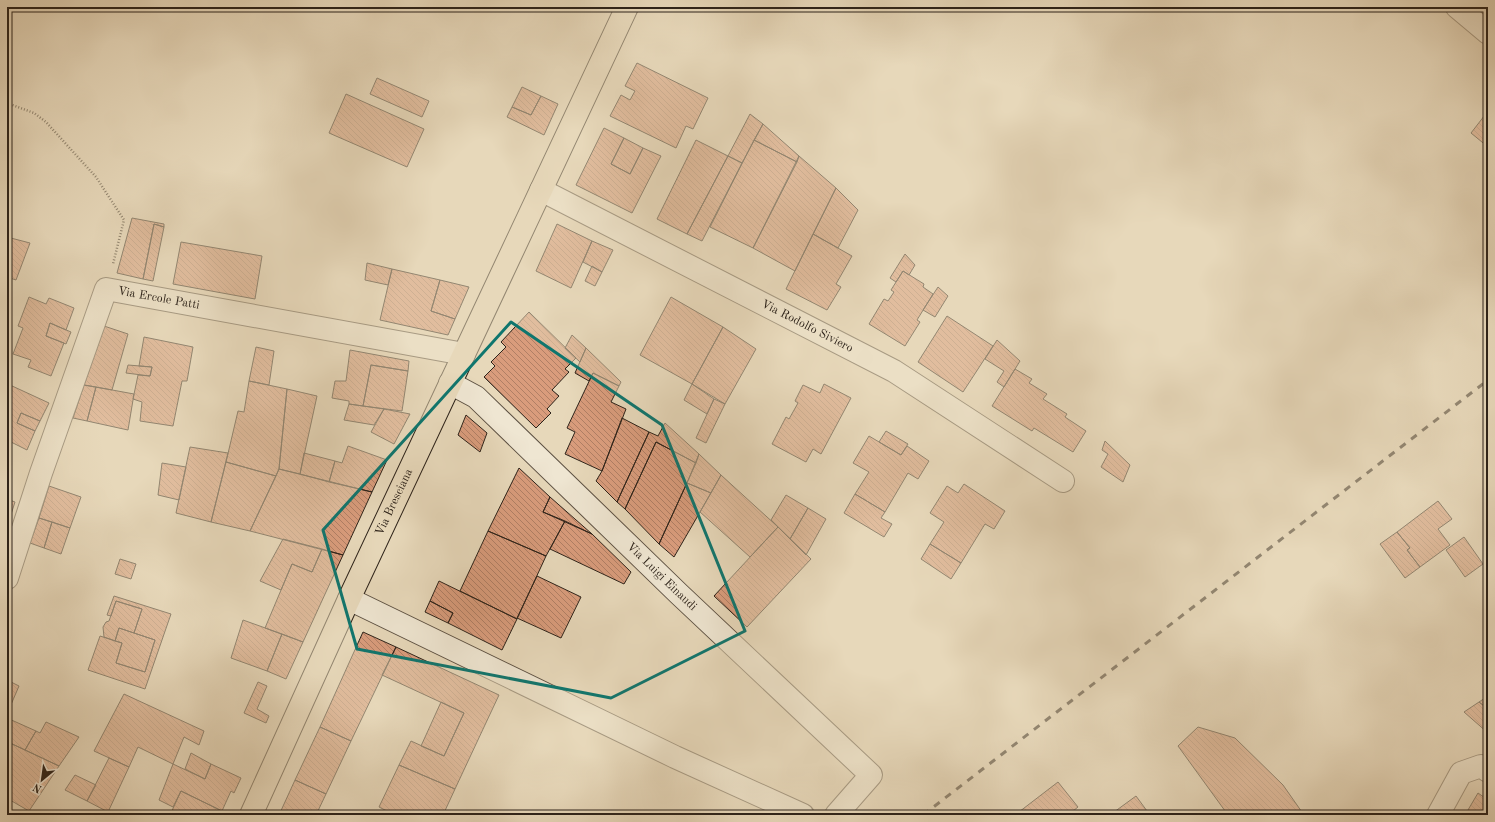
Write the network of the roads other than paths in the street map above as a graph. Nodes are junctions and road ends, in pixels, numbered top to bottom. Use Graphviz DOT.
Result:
graph roads {
  1 [pos="627,7"];
  2 [pos="1457,7"];
  3 [pos="1488,33"];
  4 [pos="541,190"];
  5 [pos="464,354"];
  6 [pos="450,383"];
  7 [pos="1063,481"];
  8 [pos="7,578"];
  9 [pos="349,599"];
  10 [pos="1488,772"];
  11 [pos="251,815"];
  12 [pos="803,815"];
  13 [pos="836,815"];
  14 [pos="1438,815"];
  1 -- 4 [label="main road, Via Bresciana"];
  2 -- 3 [label="street"];
  4 -- 5 [label="main road, Via Bresciana"];
  4 -- 7 [label="street, Via Rodolfo Siviero"];
  5 -- 6 [label="main road, Via Bresciana"];
  5 -- 8 [label="street, Via Ercole Patti"];
  6 -- 9 [label="main road, Via Bresciana"];
  6 -- 13 [label="street, Via Luigi Einaudi"];
  9 -- 11 [label="main road, Via Bresciana"];
  9 -- 12 [label="street"];
  10 -- 14 [label="street"];
}
